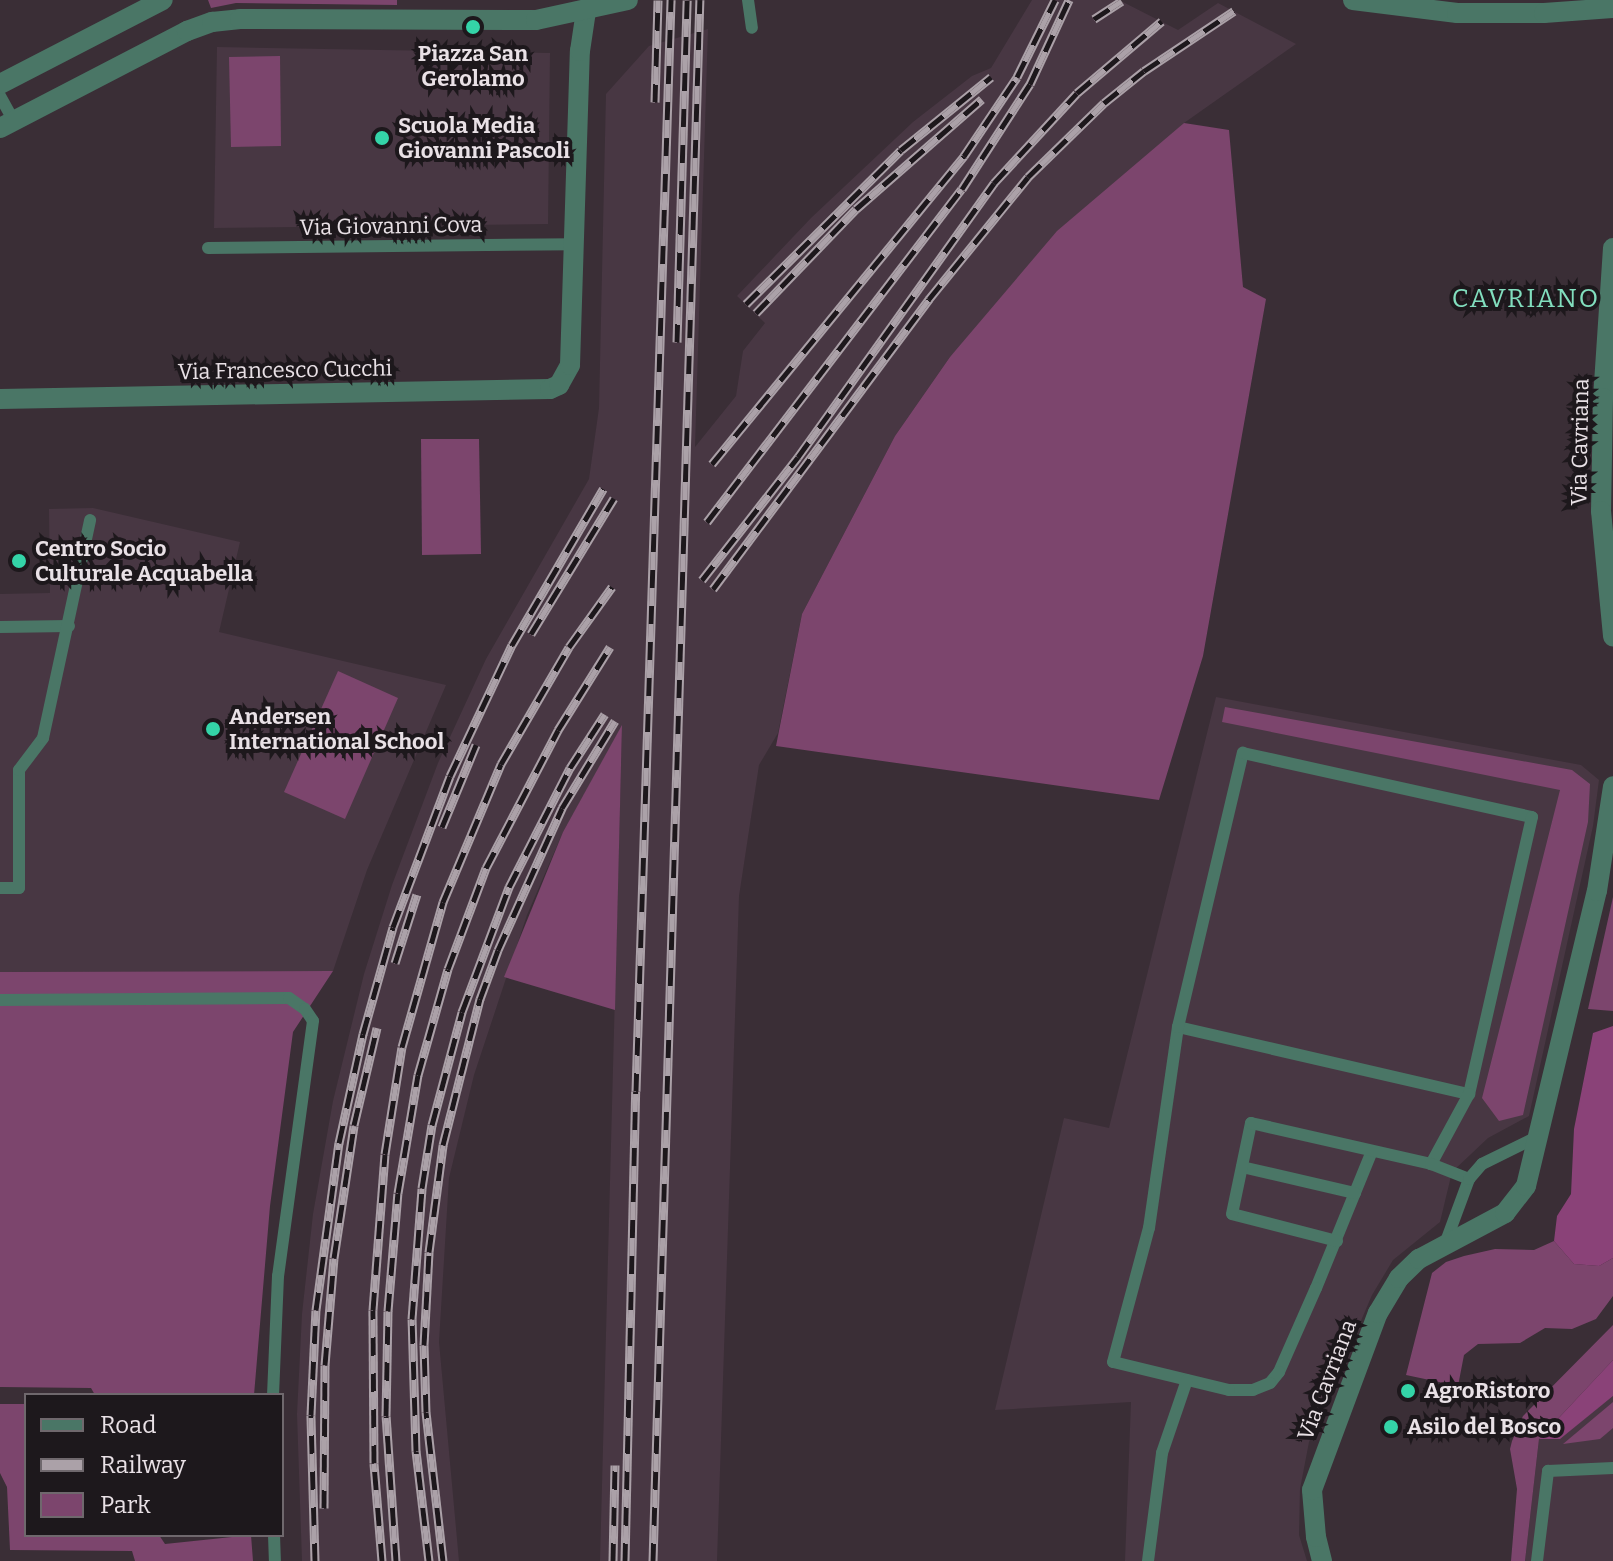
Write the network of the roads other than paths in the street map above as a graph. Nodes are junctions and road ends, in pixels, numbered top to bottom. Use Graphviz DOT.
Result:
graph roads {
  1 [pos="163,0"];
  2 [pos="628,0"];
  3 [pos="748,0"];
  4 [pos="1359,1"];
  5 [pos="1613,8"];
  6 [pos="586,11"];
  7 [pos="752,28"];
  8 [pos="0,70"];
  9 [pos="25,71"];
  10 [pos="0,84"];
  11 [pos="0,96"];
  12 [pos="7,124"];
  13 [pos="574,244"];
  14 [pos="208,248"];
  15 [pos="1613,248"];
  16 [pos="0,399"];
  17 [pos="90,520"];
  18 [pos="69,626"];
  19 [pos="0,627"];
  20 [pos="1613,636"];
  21 [pos="1613,786"];
  22 [pos="0,888"];
  23 [pos="0,1000"];
  24 [pos="1178,1027"];
  25 [pos="1469,1094"];
  26 [pos="1539,1136"];
  27 [pos="1372,1151"];
  28 [pos="1431,1164"];
  29 [pos="1242,1167"];
  30 [pos="1469,1179"];
  31 [pos="1355,1193"];
  32 [pos="1337,1241"];
  33 [pos="1445,1244"];
  34 [pos="1187,1380"];
  35 [pos="273,1393"];
  36 [pos="1613,1468"];
  37 [pos="274,1537"];
  38 [pos="275,1561"];
  39 [pos="1148,1561"];
  40 [pos="1322,1561"];
  41 [pos="1537,1561"];
  1 -- 9 [label="street"];
  2 -- 6 [label="street"];
  3 -- 7 [label="lane"];
  4 -- 5 [label="street"];
  6 -- 12 [label="street"];
  6 -- 13 [label="street"];
  8 -- 9 [label="street"];
  9 -- 10 [label="street"];
  11 -- 12 [label="lane"];
  13 -- 14 [label="lane, Via Giovanni Cova"];
  13 -- 16 [label="street, Via Francesco Cucchi"];
  15 -- 20 [label="street, Via Cavriana"];
  17 -- 18 [label="lane"];
  18 -- 19 [label="lane"];
  18 -- 22 [label="lane"];
  21 -- 26 [label="street, Via Cavriana"];
  23 -- 35 [label="lane"];
  24 -- 25 [label="lane"];
  24 -- 25 [label="lane"];
  24 -- 34 [label="lane"];
  25 -- 28 [label="lane"];
  26 -- 30 [label="lane"];
  26 -- 33 [label="street, Via Cavriana"];
  27 -- 28 [label="lane"];
  27 -- 29 [label="lane"];
  27 -- 31 [label="lane"];
  28 -- 30 [label="lane"];
  29 -- 31 [label="lane"];
  29 -- 32 [label="lane"];
  30 -- 33 [label="lane"];
  31 -- 32 [label="lane"];
  32 -- 34 [label="lane"];
  33 -- 40 [label="street, Via Cavriana"];
  34 -- 39 [label="lane"];
  36 -- 41 [label="lane"];
  37 -- 38 [label="lane"];
}
